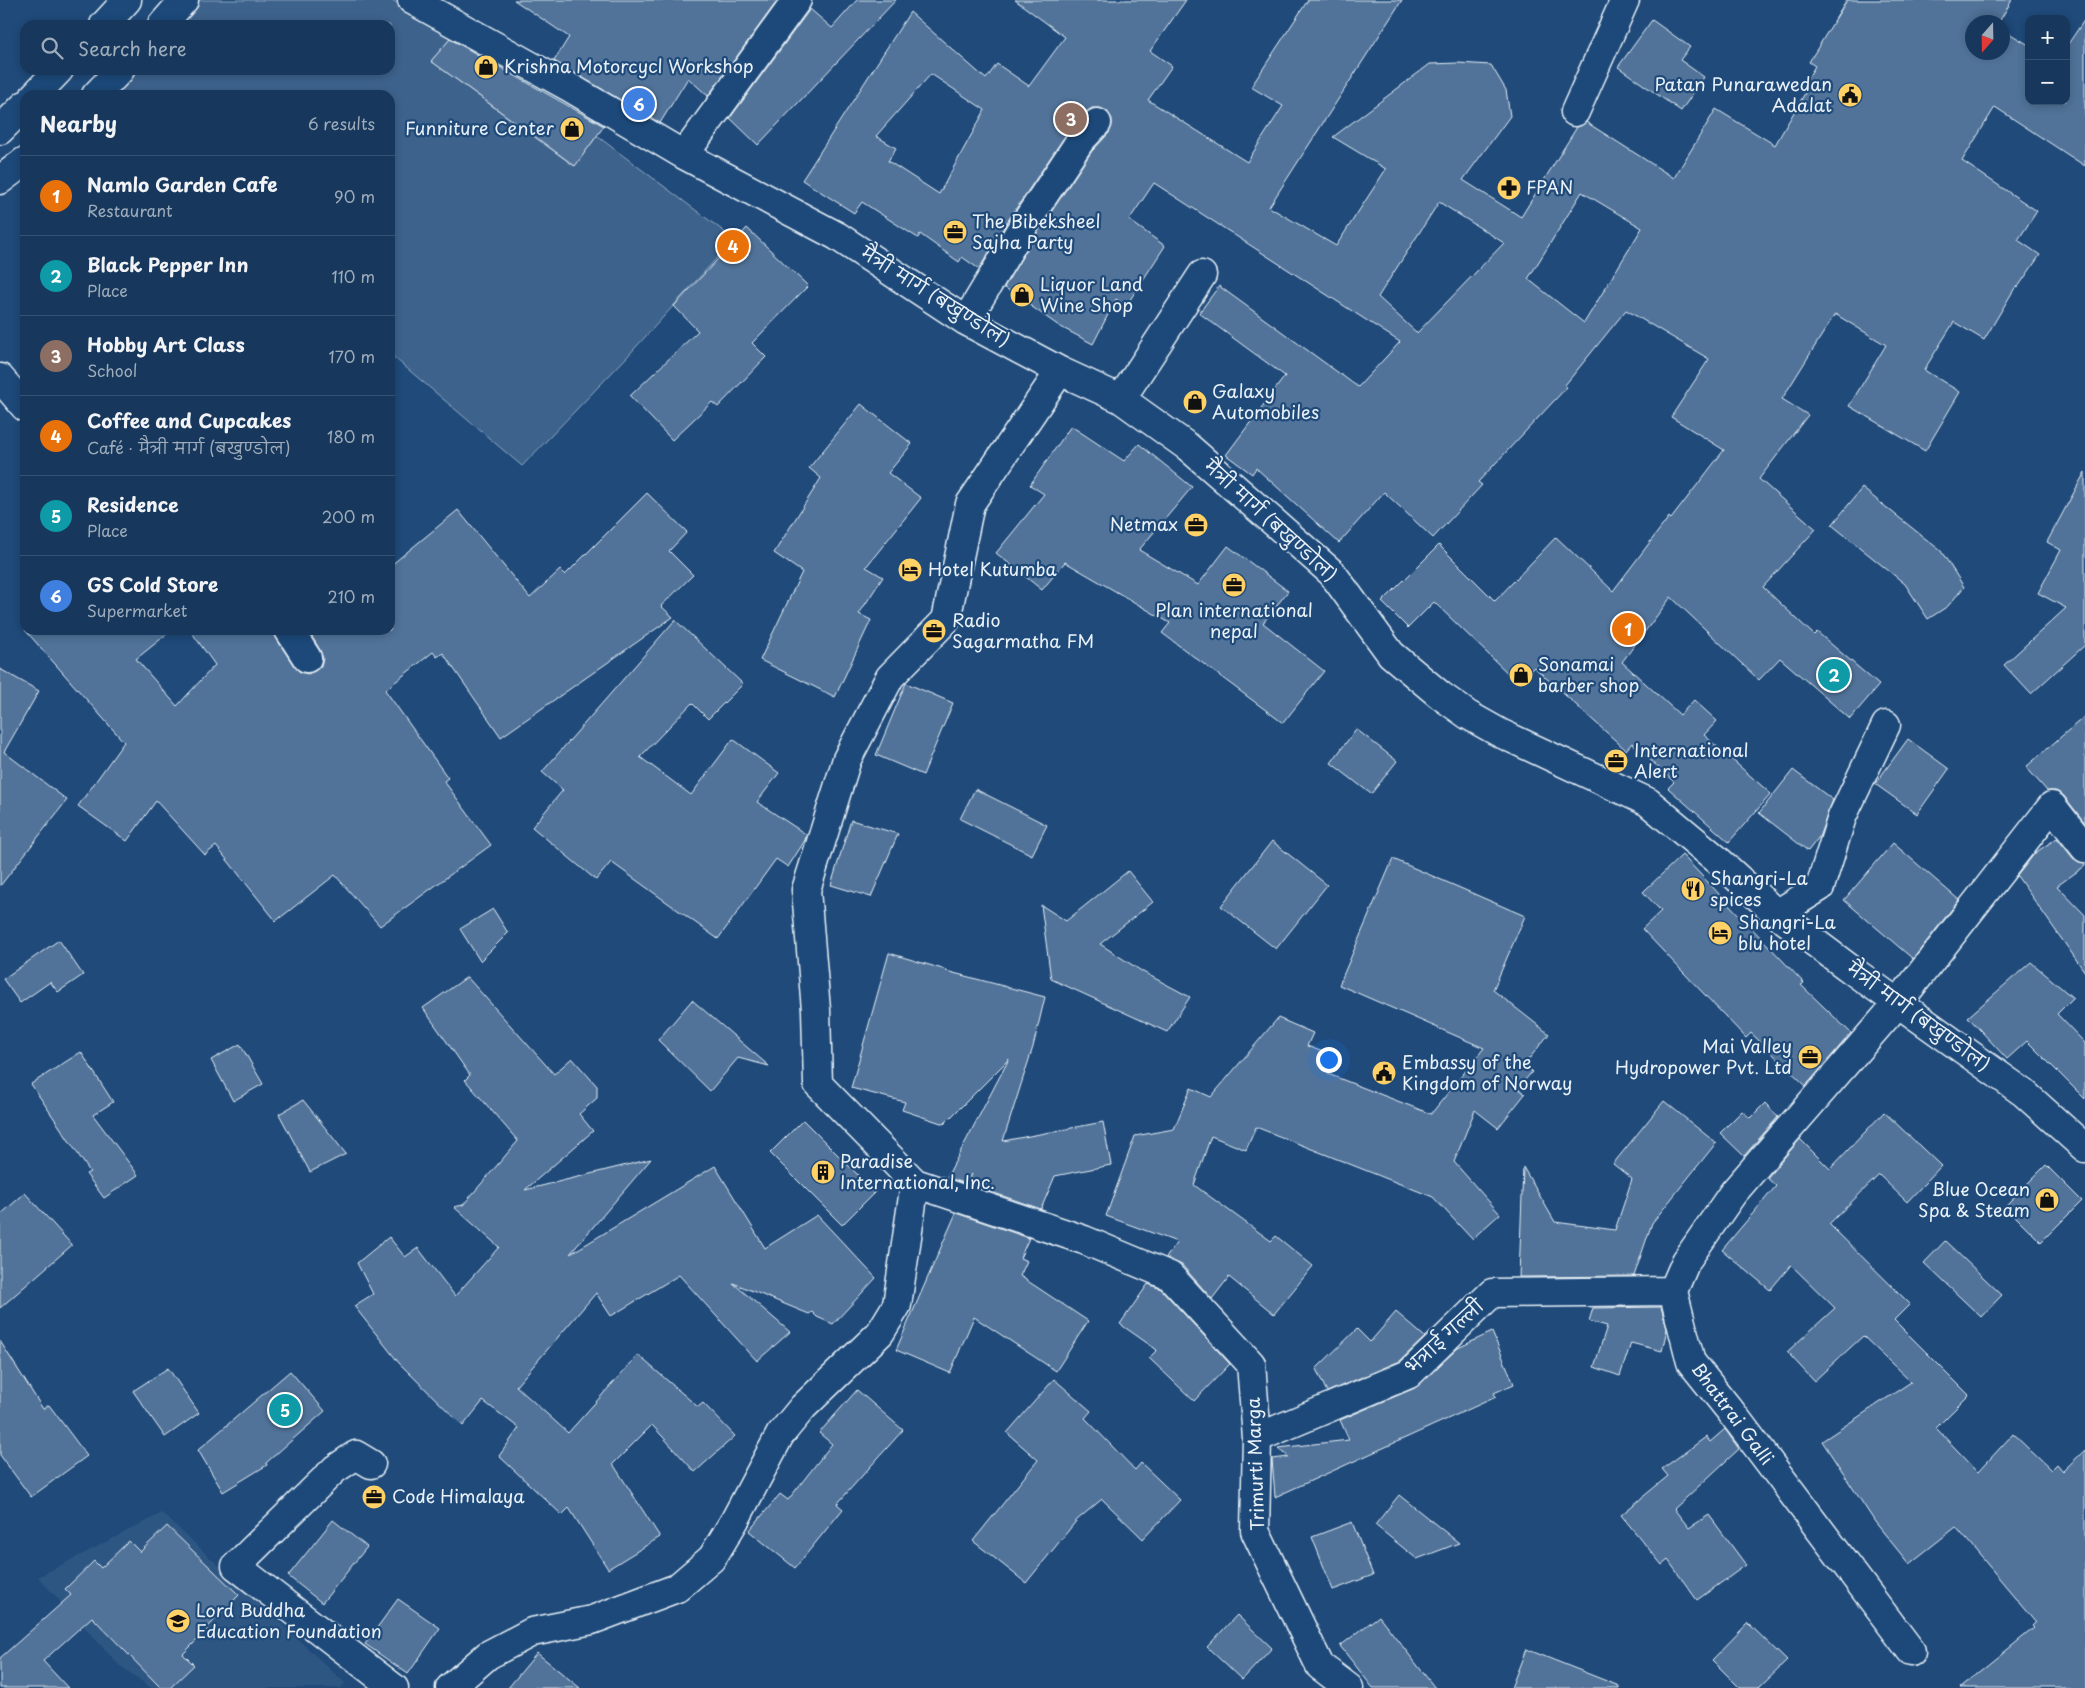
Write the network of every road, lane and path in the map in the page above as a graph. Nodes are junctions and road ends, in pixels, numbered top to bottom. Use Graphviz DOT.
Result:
graph roads {
  1 [pos="127,0"];
  2 [pos="184,0"];
  3 [pos="412,0"];
  4 [pos="797,0"];
  5 [pos="1625,0"];
  6 [pos="109,20"];
  7 [pos="166,20"];
  8 [pos="54,75"];
  9 [pos="115,75"];
  10 [pos="40,90"];
  11 [pos="101,90"];
  12 [pos="20,110"];
  13 [pos="1575,112"];
  14 [pos="1097,123"];
  15 [pos="0,130"];
  16 [pos="684,155"];
  17 [pos="20,165"];
  18 [pos="0,180"];
  19 [pos="1202,275"];
  20 [pos="966,321"];
  21 [pos="1060,370"];
  22 [pos="0,378"];
  23 [pos="20,400"];
  24 [pos="1121,400"];
  25 [pos="292,635"];
  26 [pos="307,658"];
  27 [pos="1886,725"];
  28 [pos="2085,848"];
  29 [pos="1777,914"];
  30 [pos="1898,1003"];
  31 [pos="2085,1148"];
  32 [pos="915,1183"];
  33 [pos="1673,1291"];
  34 [pos="1257,1438"];
  35 [pos="371,1464"];
  36 [pos="1911,1651"];
  37 [pos="394,1688"];
  38 [pos="450,1688"];
  39 [pos="1349,1688"];
  1 -- 6 [label="street"];
  2 -- 7 [label="street"];
  3 -- 16 [label="street, मैत्री मार्ग (बखुण्डोल)"];
  4 -- 16 [label="street"];
  5 -- 13 [label="street"];
  8 -- 10 [label="street"];
  9 -- 11 [label="street"];
  12 -- 15 [label="street"];
  14 -- 20 [label="street"];
  16 -- 20 [label="street, मैत्री मार्ग (बखुण्डोल)"];
  17 -- 18 [label="street"];
  19 -- 24 [label="street"];
  20 -- 21 [label="street, मैत्री मार्ग (बखुण्डोल)"];
  21 -- 24 [label="street, मैत्री मार्ग (बखुण्डोल)"];
  21 -- 32 [label="street"];
  22 -- 23 [label="street"];
  24 -- 29 [label="street, मैत्री मार्ग (बखुण्डोल)"];
  25 -- 26 [label="street"];
  27 -- 29 [label="street"];
  28 -- 30 [label="street"];
  29 -- 30 [label="street, मैत्री मार्ग (बखुण्डोल)"];
  30 -- 31 [label="street, मैत्री मार्ग (बखुण्डोल)"];
  30 -- 33 [label="street"];
  32 -- 34 [label="street, Trimurti Marga"];
  32 -- 38 [label="street"];
  33 -- 34 [label="street, भत्राई गल्ली"];
  33 -- 36 [label="street, Bhattrai Galli"];
  34 -- 39 [label="street, Trimurti Marga"];
  35 -- 37 [label="street"];
}
